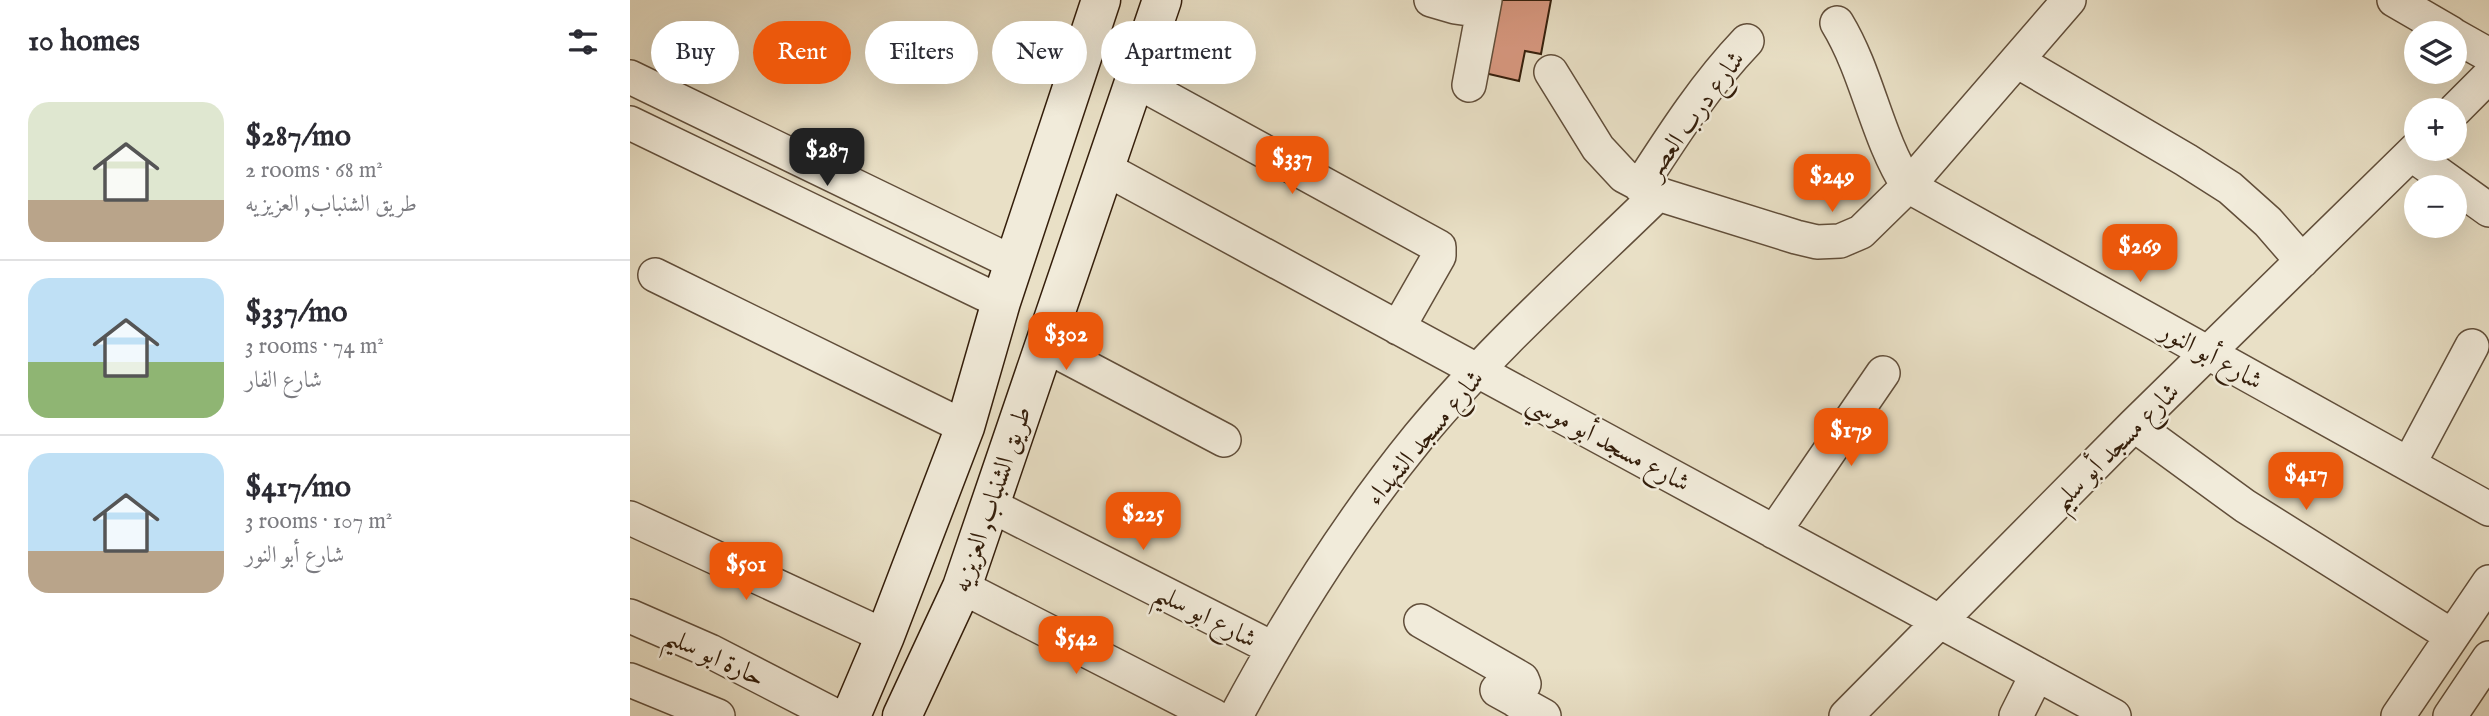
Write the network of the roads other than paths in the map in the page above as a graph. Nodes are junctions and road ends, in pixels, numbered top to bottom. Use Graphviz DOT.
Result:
graph roads {
  1 [pos="1101,0"];
  2 [pos="1161,0"];
  3 [pos="1431,0"];
  4 [pos="2070,0"];
  5 [pos="2394,0"];
  6 [pos="1484,6"];
  7 [pos="1154,21"];
  8 [pos="2430,21"];
  9 [pos="1836,23"];
  10 [pos="1747,41"];
  11 [pos="2467,42"];
  12 [pos="2489,55"];
  13 [pos="2017,61"];
  14 [pos="1551,72"];
  15 [pos="2489,76"];
  16 [pos="630,77"];
  17 [pos="1133,84"];
  18 [pos="1141,84"];
  19 [pos="1469,85"];
  20 [pos="2467,98"];
  21 [pos="630,122"];
  22 [pos="2404,161"];
  23 [pos="2427,161"];
  24 [pos="1104,168"];
  25 [pos="1908,186"];
  26 [pos="1649,190"];
  27 [pos="2489,209"];
  28 [pos="2302,261"];
  29 [pos="1014,263"];
  30 [pos="655,275"];
  31 [pos="1001,302"];
  32 [pos="1398,328"];
  33 [pos="1044,345"];
  34 [pos="2472,346"];
  35 [pos="2208,353"];
  36 [pos="1477,371"];
  37 [pos="1883,373"];
  38 [pos="2134,425"];
  39 [pos="965,427"];
  40 [pos="1224,440"];
  41 [pos="2409,464"];
  42 [pos="990,505"];
  43 [pos="2489,509"];
  44 [pos="630,518"];
  45 [pos="1774,532"];
  46 [pos="2489,582"];
  47 [pos="962,587"];
  48 [pos="630,617"];
  49 [pos="1421,621"];
  50 [pos="1940,622"];
  51 [pos="885,636"];
  52 [pos="2452,636"];
  53 [pos="1272,648"];
  54 [pos="2489,658"];
  55 [pos="2037,674"];
  56 [pos="630,680"];
  57 [pos="1485,684"];
  58 [pos="1530,708"];
  59 [pos="2456,714"];
  60 [pos="718,716"];
  61 [pos="836,716"];
  62 [pos="851,716"];
  63 [pos="902,716"];
  64 [pos="1214,716"];
  65 [pos="1236,716"];
  66 [pos="1846,716"];
  67 [pos="2015,716"];
  68 [pos="2114,716"];
  69 [pos="2398,716"];
  1 -- 29 [label="street, طريق الشنباب, العزيزيه"];
  2 -- 7 [label="street, طريق الشنباب, العزيزيه"];
  3 -- 6 [label="street"];
  4 -- 13 [label="street"];
  5 -- 8 [label="street"];
  6 -- 19 [label="street"];
  9 -- 25 [label="street"];
  10 -- 26 [label="street, شارع درب العصر"];
  11 -- 12 [label="street"];
  13 -- 25 [label="street"];
  13 -- 28 [label="street"];
  14 -- 26 [label="street"];
  15 -- 20 [label="street"];
  16 -- 29 [label="street"];
  17 -- 24 [label="street, طريق الشنباب, العزيزيه"];
  18 -- 32 [label="street"];
  21 -- 31 [label="street"];
  22 -- 28 [label="street, شارع مسجد أبو سليم"];
  23 -- 27 [label="street"];
  24 -- 32 [label="street, شارع مسجد أبو موسي"];
  24 -- 33 [label="street, طريق الشنباب, العزيزيه"];
  25 -- 26 [label="street"];
  25 -- 35 [label="street, شارع أبو النور"];
  26 -- 36 [label="street, شارع مسجد الشهداء"];
  28 -- 35 [label="street, شارع مسجد أبو سليم"];
  29 -- 31 [label="street, طريق الشنباب, العزيزيه"];
  30 -- 39 [label="street"];
  31 -- 39 [label="street, طريق الشنباب, العزيزيه"];
  32 -- 36 [label="street, شارع مسجد أبو موسي"];
  33 -- 40 [label="street"];
  33 -- 42 [label="street, طريق الشنباب, العزيزيه"];
  34 -- 41 [label="street"];
  35 -- 38 [label="street, شارع مسجد أبو سليم"];
  35 -- 41 [label="street, شارع أبو النور"];
  36 -- 45 [label="street, شارع مسجد أبو موسي"];
  36 -- 53 [label="street, شارع مسجد الشهداء"];
  37 -- 45 [label="street"];
  38 -- 50 [label="street, شارع مسجد أبو سليم"];
  38 -- 52 [label="street"];
  39 -- 51 [label="street, طريق الشنباب, العزيزيه"];
  41 -- 43 [label="street, شارع أبو النور"];
  42 -- 47 [label="street, طريق الشنباب, العزيزيه"];
  42 -- 53 [label="street, شارع ابو سليم"];
  44 -- 51 [label="street"];
  45 -- 50 [label="street, شارع مسجد أبو موسي"];
  46 -- 52 [label="street"];
  47 -- 63 [label="street, طريق الشنباب, العزيزيه"];
  47 -- 64 [label="street"];
  48 -- 61 [label="street, حارة ابو سليم"];
  49 -- 58 [label="street"];
  50 -- 55 [label="street, شارع مسجد أبو موسي"];
  50 -- 66 [label="street, شارع مسجد أبو سليم"];
  51 -- 62 [label="street, طريق الشنباب, العزيزيه"];
  52 -- 69 [label="street"];
  53 -- 65 [label="street, شارع مسجد الشهداء"];
  54 -- 59 [label="street"];
  55 -- 67 [label="street"];
  55 -- 68 [label="street, شارع مسجد أبو موسي"];
  56 -- 60 [label="street"];
  57 -- 58 [label="street"];
}
